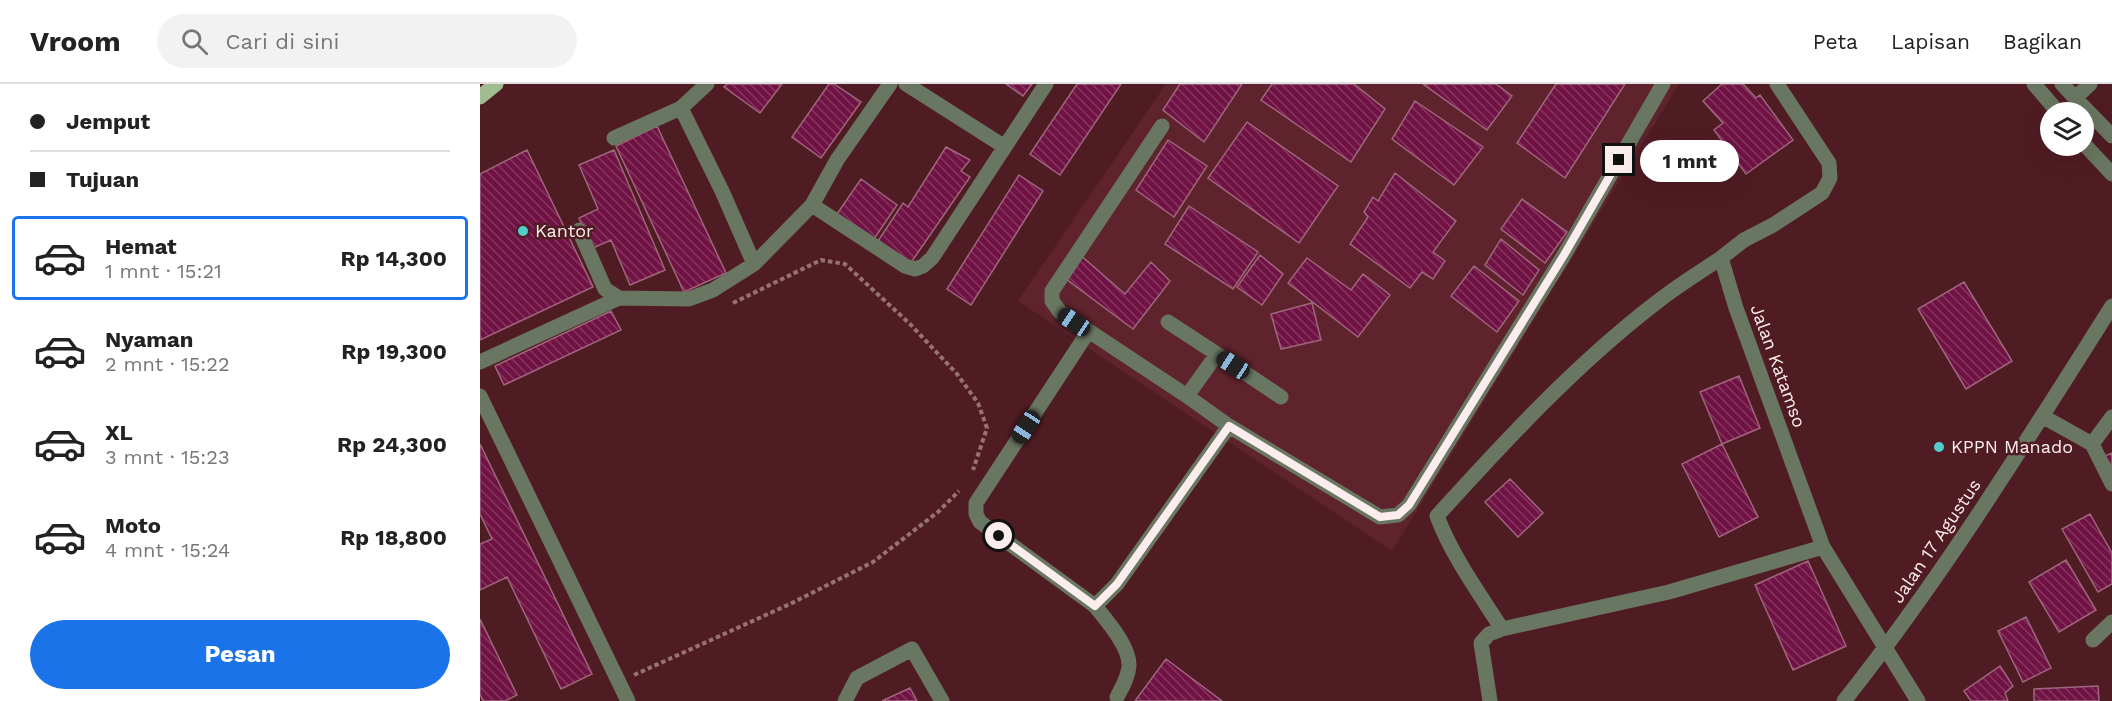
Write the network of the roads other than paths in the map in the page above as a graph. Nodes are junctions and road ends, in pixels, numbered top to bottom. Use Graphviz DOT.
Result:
graph roads {
  1 [pos="496,84"];
  2 [pos="707,84"];
  3 [pos="890,84"];
  4 [pos="906,84"];
  5 [pos="1046,84"];
  6 [pos="1663,84"];
  7 [pos="1777,84"];
  8 [pos="2034,84"];
  9 [pos="2062,84"];
  10 [pos="2090,84"];
  11 [pos="480,97"];
  12 [pos="2075,98"];
  13 [pos="2049,102"];
  14 [pos="681,108"];
  15 [pos="1162,126"];
  16 [pos="2112,136"];
  17 [pos="614,138"];
  18 [pos="1005,147"];
  19 [pos="2094,155"];
  20 [pos="2112,174"];
  21 [pos="812,205"];
  22 [pos="579,230"];
  23 [pos="1721,258"];
  24 [pos="754,264"];
  25 [pos="619,298"];
  26 [pos="2112,306"];
  27 [pos="1168,322"];
  28 [pos="1088,332"];
  29 [pos="1217,354"];
  30 [pos="480,362"];
  31 [pos="480,396"];
  32 [pos="1187,396"];
  33 [pos="1281,397"];
  34 [pos="2042,416"];
  35 [pos="2112,417"];
  36 [pos="1229,426"];
  37 [pos="2092,444"];
  38 [pos="2112,484"];
  39 [pos="1823,547"];
  40 [pos="1095,606"];
  41 [pos="2112,622"];
  42 [pos="1502,629"];
  43 [pos="2093,640"];
  44 [pos="1885,650"];
  45 [pos="1117,697"];
  46 [pos="628,701"];
  47 [pos="845,701"];
  48 [pos="942,701"];
  49 [pos="1490,701"];
  50 [pos="1844,701"];
  51 [pos="1918,701"];
  1 -- 11 [label="main road"];
  2 -- 14 [label="street"];
  3 -- 21 [label="street"];
  4 -- 18 [label="street"];
  5 -- 18 [label="street"];
  6 -- 36 [label="street"];
  7 -- 23 [label="street"];
  8 -- 13 [label="street"];
  9 -- 12 [label="street"];
  10 -- 12 [label="street"];
  12 -- 16 [label="street"];
  14 -- 17 [label="street"];
  14 -- 24 [label="street"];
  15 -- 28 [label="street"];
  18 -- 21 [label="street"];
  19 -- 20 [label="street"];
  21 -- 24 [label="street"];
  22 -- 25 [label="street"];
  23 -- 39 [label="street, Jalan Katamso"];
  23 -- 42 [label="street"];
  24 -- 25 [label="street"];
  25 -- 30 [label="street"];
  26 -- 34 [label="street, Jalan 17 Agustus"];
  27 -- 29 [label="street"];
  28 -- 32 [label="street"];
  28 -- 40 [label="street"];
  29 -- 32 [label="street"];
  29 -- 33 [label="street"];
  31 -- 46 [label="street"];
  32 -- 36 [label="street"];
  34 -- 37 [label="street"];
  34 -- 44 [label="street, Jalan 17 Agustus"];
  35 -- 37 [label="street"];
  36 -- 40 [label="street"];
  37 -- 38 [label="street"];
  39 -- 42 [label="street"];
  39 -- 44 [label="street, Jalan Katamso"];
  40 -- 45 [label="street"];
  41 -- 43 [label="street"];
  42 -- 49 [label="street"];
  44 -- 50 [label="street, Jalan 17 Agustus"];
  44 -- 51 [label="street, Jalan Katamso"];
  47 -- 48 [label="street"];
}
